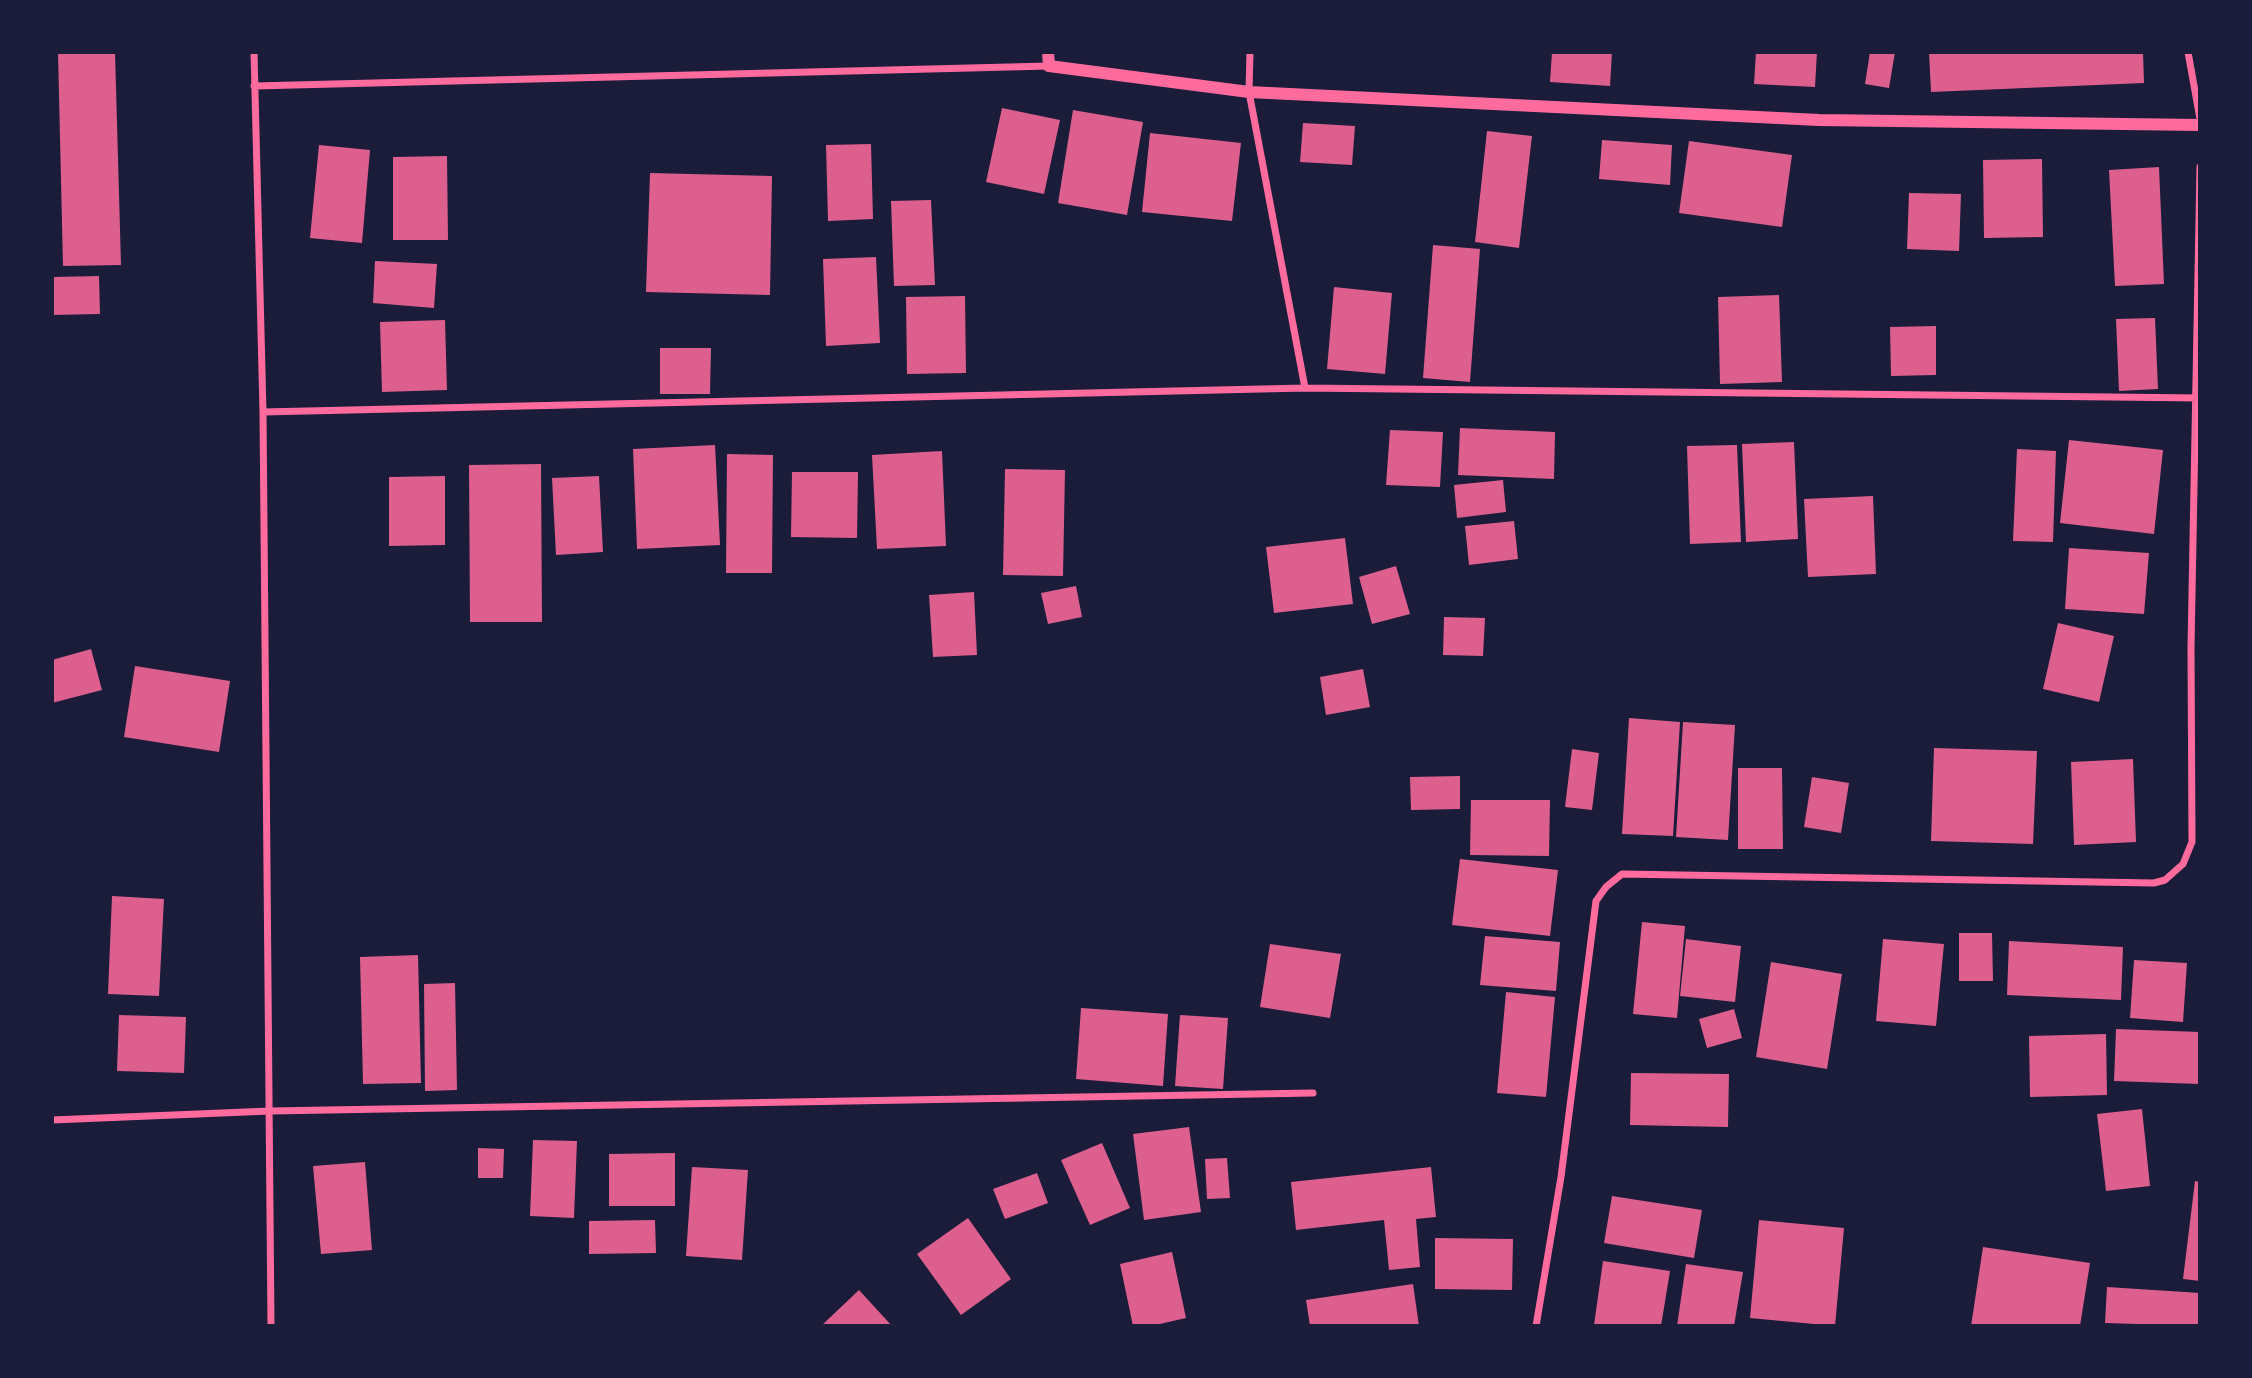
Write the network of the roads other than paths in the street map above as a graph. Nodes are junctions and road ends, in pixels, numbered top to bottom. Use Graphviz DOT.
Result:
graph roads {
  1 [pos="254,52"];
  2 [pos="1250,52"];
  3 [pos="2188,52"];
  4 [pos="1049,59"];
  5 [pos="254,86"];
  6 [pos="1249,92"];
  7 [pos="2200,122"];
  8 [pos="2200,167"];
  9 [pos="1305,388"];
  10 [pos="2197,398"];
  11 [pos="263,412"];
  12 [pos="2195,647"];
  13 [pos="1313,1093"];
  14 [pos="270,1111"];
  15 [pos="52,1120"];
  16 [pos="271,1325"];
  17 [pos="1536,1325"];
  1 -- 5 [label="street"];
  2 -- 6 [label="street"];
  3 -- 7 [label="street"];
  4 -- 5 [label="street"];
  4 -- 6 [label="street"];
  5 -- 11 [label="street"];
  6 -- 7 [label="street"];
  6 -- 9 [label="street"];
  8 -- 10 [label="street"];
  9 -- 10 [label="street"];
  9 -- 11 [label="street"];
  10 -- 12 [label="street"];
  11 -- 14 [label="street"];
  12 -- 17 [label="street"];
  13 -- 14 [label="street"];
  14 -- 15 [label="street"];
  14 -- 16 [label="street"];
}
